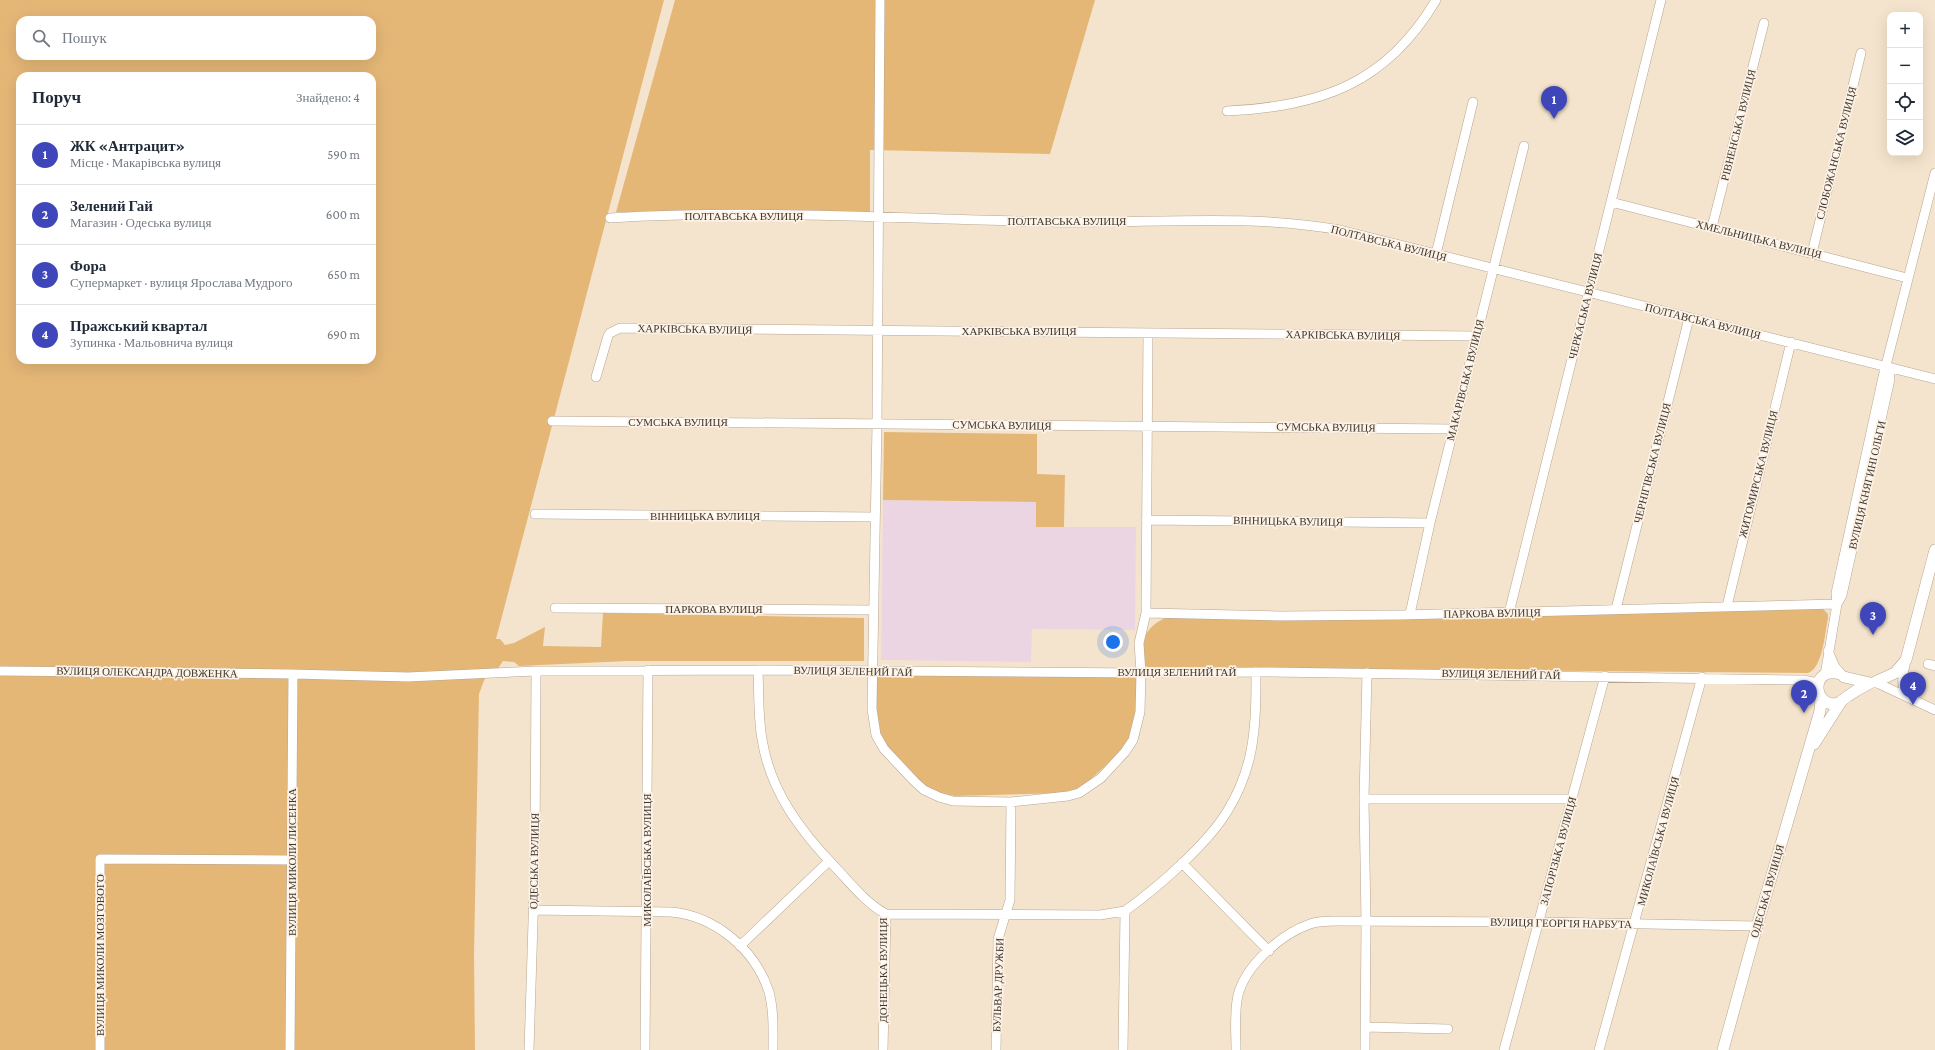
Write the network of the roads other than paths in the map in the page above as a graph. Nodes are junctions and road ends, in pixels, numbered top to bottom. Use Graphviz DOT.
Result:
graph roads {
  1 [pos="880,0"];
  2 [pos="1436,0"];
  3 [pos="1661,0"];
  4 [pos="1764,22"];
  5 [pos="1861,53"];
  6 [pos="1473,102"];
  7 [pos="1227,111"];
  8 [pos="1524,146"];
  9 [pos="1935,173"];
  10 [pos="1611,202"];
  11 [pos="878,216"];
  12 [pos="610,218"];
  13 [pos="1712,227"];
  14 [pos="1812,253"];
  15 [pos="1436,254"];
  16 [pos="1493,269"];
  17 [pos="1907,278"];
  18 [pos="1589,293"];
  19 [pos="1689,318"];
  20 [pos="877,331"];
  21 [pos="1148,333"];
  22 [pos="1476,336"];
  23 [pos="1791,342"];
  24 [pos="1888,366"];
  25 [pos="596,377"];
  26 [pos="1935,379"];
  27 [pos="552,422"];
  28 [pos="876,423"];
  29 [pos="1147,426"];
  30 [pos="1453,429"];
  31 [pos="535,514"];
  32 [pos="875,517"];
  33 [pos="1146,520"];
  34 [pos="1430,523"];
  35 [pos="1935,550"];
  36 [pos="1837,604"];
  37 [pos="1727,606"];
  38 [pos="555,608"];
  39 [pos="1616,609"];
  40 [pos="873,610"];
  41 [pos="1146,613"];
  42 [pos="1510,613"];
  43 [pos="1410,614"];
  44 [pos="1828,651"];
  45 [pos="1906,660"];
  46 [pos="648,670"];
  47 [pos="758,670"];
  48 [pos="0,671"];
  49 [pos="536,671"];
  50 [pos="872,671"];
  51 [pos="1256,672"];
  52 [pos="1141,673"];
  53 [pos="1367,673"];
  54 [pos="293,674"];
  55 [pos="1842,675"];
  56 [pos="1605,676"];
  57 [pos="1702,677"];
  58 [pos="1821,679"];
  59 [pos="1872,683"];
  60 [pos="1907,697"];
  61 [pos="1821,698"];
  62 [pos="1844,698"];
  63 [pos="1935,710"];
  64 [pos="1807,754"];
  65 [pos="1364,799"];
  66 [pos="1572,799"];
  67 [pos="1011,802"];
  68 [pos="292,860"];
  69 [pos="829,861"];
  70 [pos="1182,863"];
  71 [pos="533,910"];
  72 [pos="1125,911"];
  73 [pos="647,912"];
  74 [pos="886,914"];
  75 [pos="1005,915"];
  76 [pos="1366,922"];
  77 [pos="1539,922"];
  78 [pos="1635,924"];
  79 [pos="1756,926"];
  80 [pos="740,946"];
  81 [pos="1268,951"];
  82 [pos="1365,1027"];
  83 [pos="1448,1029"];
  84 [pos="100,1050"];
  85 [pos="290,1050"];
  86 [pos="529,1050"];
  87 [pos="644,1050"];
  88 [pos="772,1050"];
  89 [pos="883,1050"];
  90 [pos="996,1050"];
  91 [pos="1123,1050"];
  92 [pos="1236,1050"];
  93 [pos="1365,1050"];
  94 [pos="1504,1050"];
  95 [pos="1599,1050"];
  96 [pos="1723,1050"];
  1 -- 11 [label="street"];
  2 -- 7 [label="street"];
  3 -- 10 [label="street, ЧЕРКАСЬКА ВУЛИЦЯ"];
  4 -- 13 [label="street, РІВНЕНСЬКА ВУЛИЦЯ"];
  5 -- 14 [label="street, СЛОБОЖАНСЬКА ВУЛИЦЯ"];
  6 -- 15 [label="street"];
  8 -- 16 [label="street, МАКАРІВСЬКА ВУЛИЦЯ"];
  9 -- 17 [label="street, ВУЛИЦЯ КНЯГИНІ ОЛЬГИ"];
  10 -- 13 [label="street, ХМЕЛЬНИЦЬКА ВУЛИЦЯ"];
  10 -- 18 [label="street, ЧЕРКАСЬКА ВУЛИЦЯ"];
  11 -- 12 [label="street, ПОЛТАВСЬКА ВУЛИЦЯ"];
  11 -- 15 [label="street, ПОЛТАВСЬКА ВУЛИЦЯ"];
  11 -- 20 [label="street"];
  13 -- 14 [label="street, ХМЕЛЬНИЦЬКА ВУЛИЦЯ"];
  14 -- 17 [label="street, ХМЕЛЬНИЦЬКА ВУЛИЦЯ"];
  15 -- 16 [label="street, ПОЛТАВСЬКА ВУЛИЦЯ"];
  16 -- 18 [label="street, ПОЛТАВСЬКА ВУЛИЦЯ"];
  16 -- 22 [label="street, МАКАРІВСЬКА ВУЛИЦЯ"];
  17 -- 24 [label="street, ВУЛИЦЯ КНЯГИНІ ОЛЬГИ"];
  18 -- 19 [label="street, ПОЛТАВСЬКА ВУЛИЦЯ"];
  18 -- 42 [label="street, ЧЕРКАСЬКА ВУЛИЦЯ"];
  19 -- 23 [label="street, ПОЛТАВСЬКА ВУЛИЦЯ"];
  19 -- 39 [label="street, ЧЕРНІГІВСЬКА ВУЛИЦЯ"];
  20 -- 21 [label="street, ХАРКІВСЬКА ВУЛИЦЯ"];
  20 -- 25 [label="street, ХАРКІВСЬКА ВУЛИЦЯ"];
  20 -- 28 [label="street"];
  21 -- 22 [label="street, ХАРКІВСЬКА ВУЛИЦЯ"];
  21 -- 29 [label="street"];
  22 -- 30 [label="street, МАКАРІВСЬКА ВУЛИЦЯ"];
  23 -- 24 [label="street, ПОЛТАВСЬКА ВУЛИЦЯ"];
  23 -- 37 [label="street, ЖИТОМИРСЬКА ВУЛИЦЯ"];
  24 -- 26 [label="street, ПОЛТАВСЬКА ВУЛИЦЯ"];
  24 -- 36 [label="street, ВУЛИЦЯ КНЯГИНІ ОЛЬГИ"];
  27 -- 28 [label="street, СУМСЬКА ВУЛИЦЯ"];
  28 -- 29 [label="street, СУМСЬКА ВУЛИЦЯ"];
  28 -- 32 [label="street"];
  29 -- 30 [label="street, СУМСЬКА ВУЛИЦЯ"];
  29 -- 33 [label="street"];
  30 -- 34 [label="street, МАКАРІВСЬКА ВУЛИЦЯ"];
  31 -- 32 [label="street, ВІННИЦЬКА ВУЛИЦЯ"];
  32 -- 40 [label="street"];
  33 -- 34 [label="street, ВІННИЦЬКА ВУЛИЦЯ"];
  33 -- 41 [label="street"];
  34 -- 43 [label="street, МАКАРІВСЬКА ВУЛИЦЯ"];
  35 -- 45 [label="main road"];
  36 -- 37 [label="street, ПАРКОВА ВУЛИЦЯ"];
  36 -- 44 [label="street, ВУЛИЦЯ КНЯГИНІ ОЛЬГИ"];
  37 -- 39 [label="street, ПАРКОВА ВУЛИЦЯ"];
  38 -- 40 [label="street, ПАРКОВА ВУЛИЦЯ"];
  39 -- 42 [label="street, ПАРКОВА ВУЛИЦЯ"];
  40 -- 50 [label="street"];
  41 -- 43 [label="street, ПАРКОВА ВУЛИЦЯ"];
  41 -- 52 [label="street"];
  42 -- 43 [label="street, ПАРКОВА ВУЛИЦЯ"];
  44 -- 55 [label="street"];
  44 -- 58 [label="street, ВУЛИЦЯ КНЯГИНІ ОЛЬГИ"];
  45 -- 59 [label="main road"];
  45 -- 60 [label="street"];
  46 -- 47 [label="street, ВУЛИЦЯ ЗЕЛЕНИЙ ГАЙ"];
  46 -- 49 [label="street, ВУЛИЦЯ ЗЕЛЕНИЙ ГАЙ"];
  46 -- 73 [label="street, МИКОЛАЇВСЬКА ВУЛИЦЯ"];
  47 -- 50 [label="street, ВУЛИЦЯ ЗЕЛЕНИЙ ГАЙ"];
  47 -- 69 [label="street, ДОНЕЦЬКА ВУЛИЦЯ"];
  48 -- 54 [label="street, ВУЛИЦЯ ОЛЕКСАНДРА ДОВЖЕНКА"];
  49 -- 54 [label="street, ВУЛИЦЯ ОЛЕКСАНДРА ДОВЖЕНКА"];
  49 -- 71 [label="street, ОДЕСЬКА ВУЛИЦЯ"];
  50 -- 52 [label="street, ВУЛИЦЯ ЗЕЛЕНИЙ ГАЙ"];
  50 -- 67 [label="street"];
  51 -- 52 [label="street, ВУЛИЦЯ ЗЕЛЕНИЙ ГАЙ"];
  51 -- 53 [label="street, ВУЛИЦЯ ЗЕЛЕНИЙ ГАЙ"];
  51 -- 70 [label="street"];
  52 -- 67 [label="street"];
  53 -- 56 [label="street, ВУЛИЦЯ ЗЕЛЕНИЙ ГАЙ"];
  53 -- 65 [label="street"];
  54 -- 68 [label="street, ВУЛИЦЯ МИКОЛИ ЛИСЕНКА"];
  55 -- 58 [label="main road"];
  55 -- 59 [label="main road"];
  55 -- 62 [label="main road"];
  56 -- 57 [label="street, ВУЛИЦЯ ЗЕЛЕНИЙ ГАЙ"];
  56 -- 66 [label="street, ЗАПОРІЗЬКА ВУЛИЦЯ"];
  57 -- 58 [label="street, ВУЛИЦЯ ЗЕЛЕНИЙ ГАЙ"];
  57 -- 78 [label="street, МИКОЛАЇВСЬКА ВУЛИЦЯ"];
  58 -- 61 [label="main road"];
  59 -- 60 [label="street"];
  59 -- 62 [label="main road"];
  60 -- 63 [label="street"];
  61 -- 62 [label="main road"];
  61 -- 64 [label="main road, ОДЕСЬКА ВУЛИЦЯ"];
  62 -- 64 [label="main road, ОДЕСЬКА ВУЛИЦЯ"];
  64 -- 79 [label="main road, ОДЕСЬКА ВУЛИЦЯ"];
  65 -- 66 [label="street"];
  65 -- 76 [label="street"];
  66 -- 77 [label="street, ЗАПОРІЗЬКА ВУЛИЦЯ"];
  67 -- 75 [label="street, БУЛЬВАР ДРУЖБИ"];
  68 -- 84 [label="street, ВУЛИЦЯ МИКОЛИ МОЗГОВОГО"];
  68 -- 85 [label="street, ВУЛИЦЯ МИКОЛИ ЛИСЕНКА"];
  69 -- 74 [label="street, ДОНЕЦЬКА ВУЛИЦЯ"];
  69 -- 80 [label="street"];
  70 -- 72 [label="street"];
  70 -- 81 [label="street"];
  71 -- 73 [label="street"];
  71 -- 86 [label="street, ОДЕСЬКА ВУЛИЦЯ"];
  72 -- 75 [label="street"];
  72 -- 91 [label="street"];
  73 -- 80 [label="street"];
  73 -- 87 [label="street, МИКОЛАЇВСЬКА ВУЛИЦЯ"];
  74 -- 75 [label="street"];
  74 -- 89 [label="street, ДОНЕЦЬКА ВУЛИЦЯ"];
  75 -- 90 [label="street, БУЛЬВАР ДРУЖБИ"];
  76 -- 77 [label="street, ВУЛИЦЯ ГЕОРГІЯ НАРБУТА"];
  76 -- 81 [label="street, ВУЛИЦЯ ГЕОРГІЯ НАРБУТА"];
  76 -- 82 [label="street"];
  77 -- 78 [label="street, ВУЛИЦЯ ГЕОРГІЯ НАРБУТА"];
  77 -- 94 [label="street, ЗАПОРІЗЬКА ВУЛИЦЯ"];
  78 -- 79 [label="street, ВУЛИЦЯ ГЕОРГІЯ НАРБУТА"];
  78 -- 95 [label="street, МИКОЛАЇВСЬКА ВУЛИЦЯ"];
  79 -- 96 [label="main road, ОДЕСЬКА ВУЛИЦЯ"];
  80 -- 88 [label="street"];
  81 -- 92 [label="street, ВУЛИЦЯ ГЕОРГІЯ НАРБУТА"];
  82 -- 83 [label="street"];
  82 -- 93 [label="street"];
}
